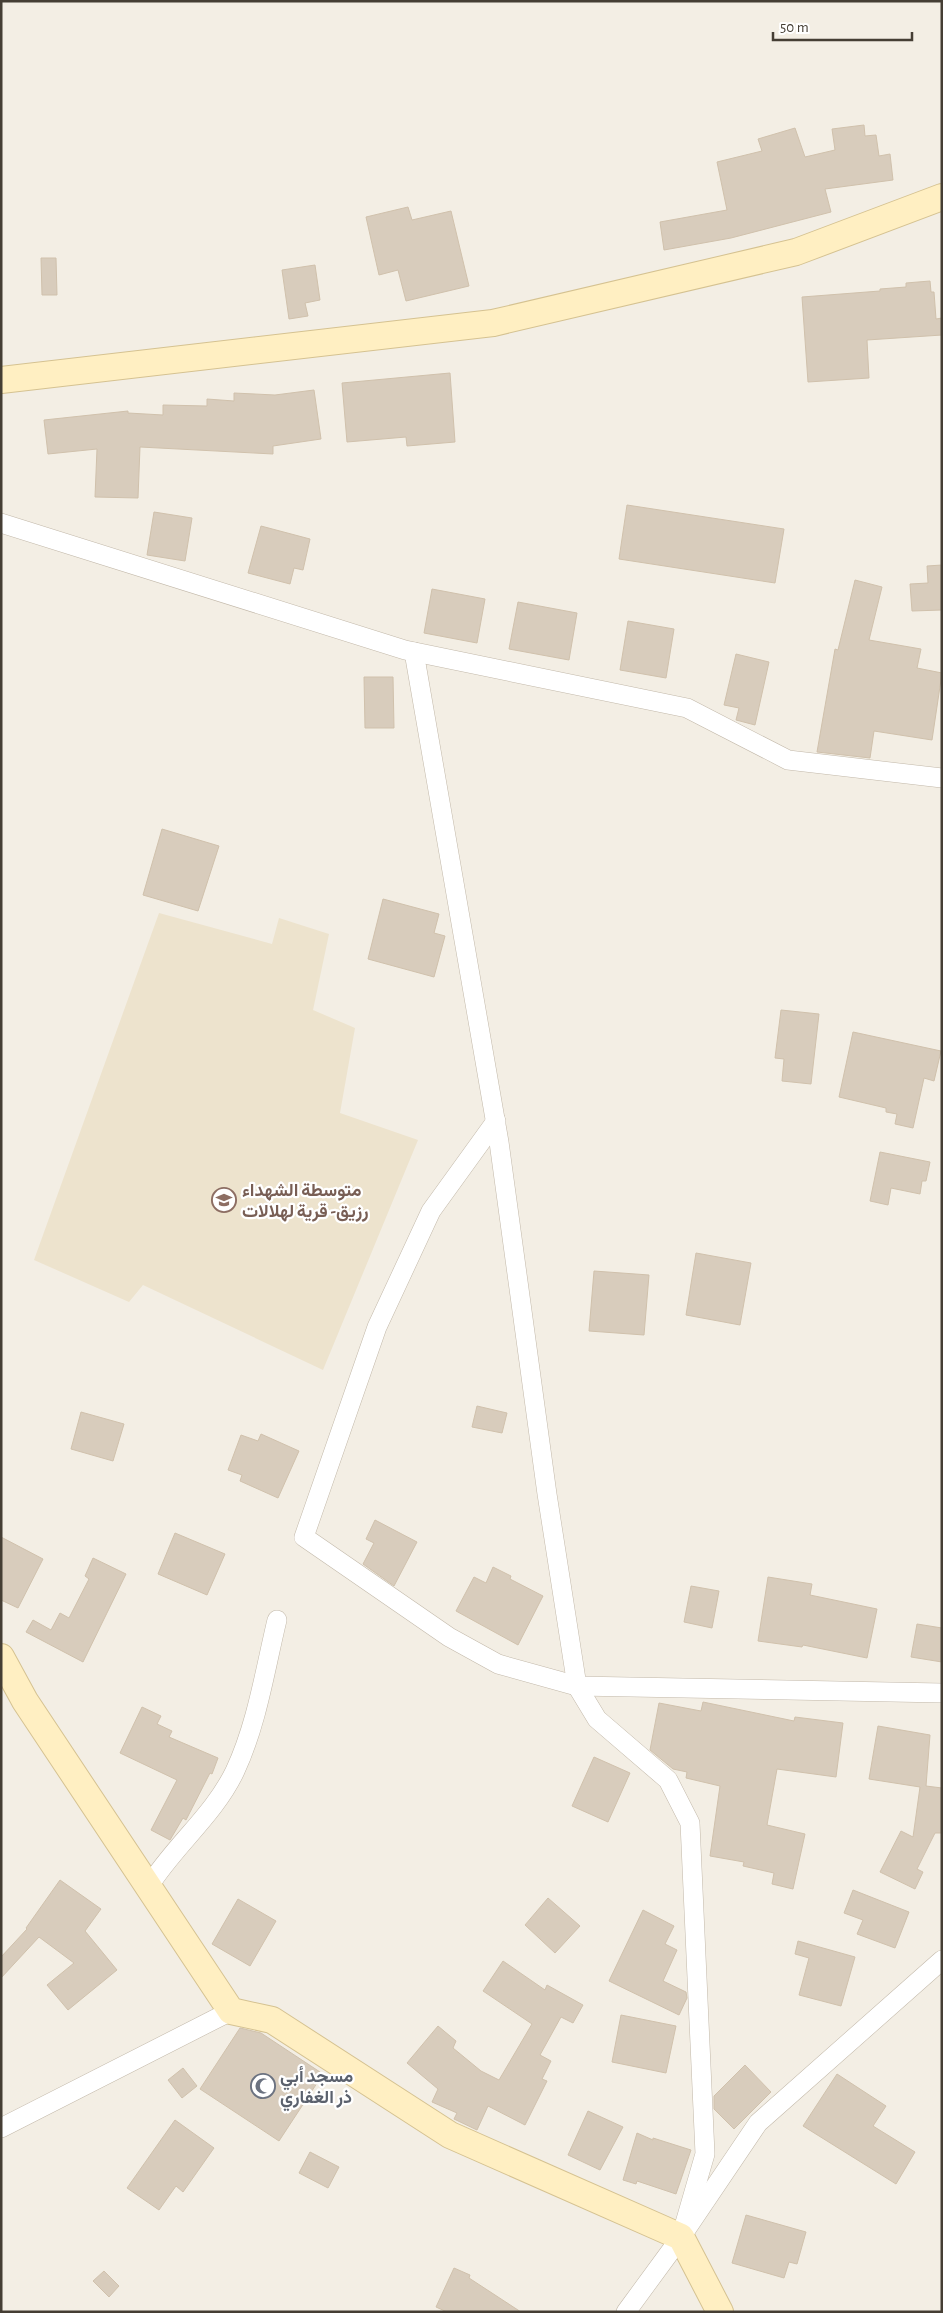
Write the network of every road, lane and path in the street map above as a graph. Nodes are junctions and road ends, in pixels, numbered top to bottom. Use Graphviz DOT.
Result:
graph roads {
  1 [pos="942,197"];
  2 [pos="1,380"];
  3 [pos="1,523"];
  4 [pos="414,652"];
  5 [pos="942,778"];
  6 [pos="496,1121"];
  7 [pos="277,1620"];
  8 [pos="1,1657"];
  9 [pos="577,1686"];
  10 [pos="942,1693"];
  11 [pos="149,1886"];
  12 [pos="942,1960"];
  13 [pos="231,2011"];
  14 [pos="1,2128"];
  15 [pos="680,2237"];
  16 [pos="626,2312"];
  17 [pos="720,2312"];
  1 -- 2 [label="street"];
  3 -- 4 [label="street"];
  4 -- 5 [label="street"];
  4 -- 6 [label="street"];
  6 -- 9 [label="street"];
  6 -- 9 [label="street"];
  7 -- 11 [label="street"];
  8 -- 11 [label="street"];
  9 -- 10 [label="street"];
  9 -- 15 [label="street"];
  11 -- 13 [label="street"];
  12 -- 15 [label="street"];
  13 -- 14 [label="street"];
  13 -- 15 [label="street"];
  15 -- 16 [label="street"];
  15 -- 17 [label="street"];
}
